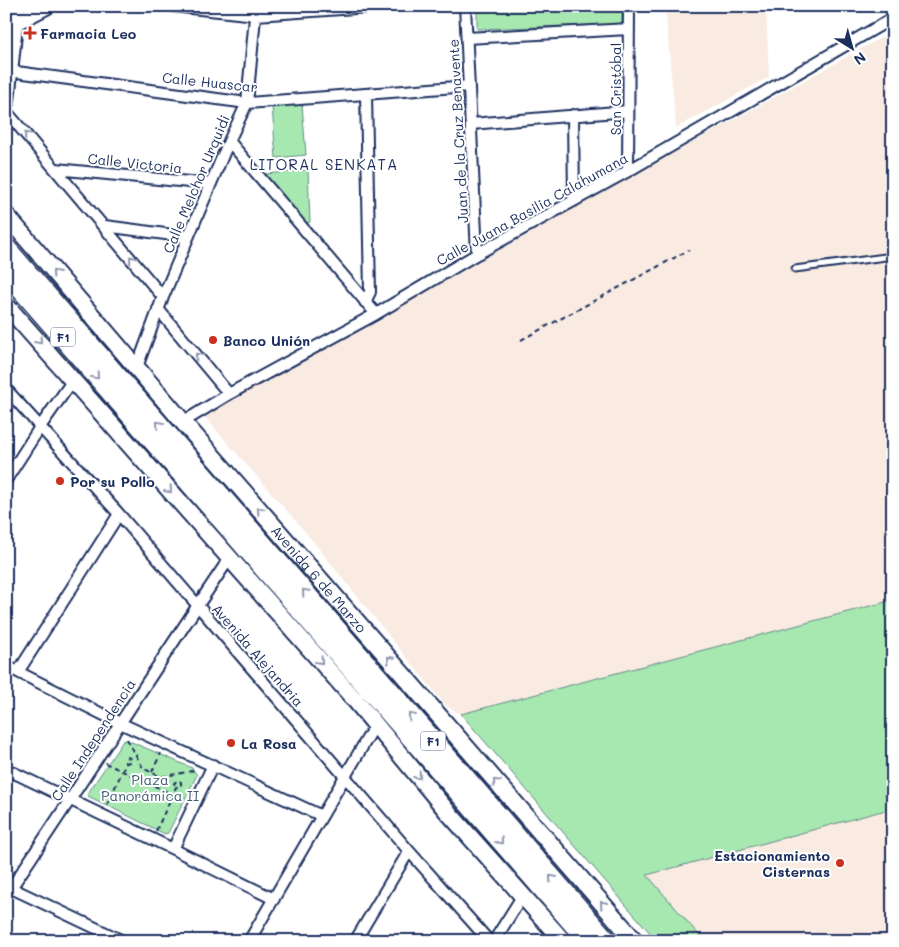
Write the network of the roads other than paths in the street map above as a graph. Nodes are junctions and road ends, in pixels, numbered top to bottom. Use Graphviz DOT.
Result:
graph roads {
  1 [pos="16,6"];
  2 [pos="48,6"];
  3 [pos="172,6"];
  4 [pos="384,6"];
  5 [pos="465,6"];
  6 [pos="629,6"];
  7 [pos="256,10"];
  8 [pos="893,18"];
  9 [pos="14,23"];
  10 [pos="629,29"];
  11 [pos="467,38"];
  12 [pos="9,71"];
  13 [pos="469,86"];
  14 [pos="366,94"];
  15 [pos="6,100"];
  16 [pos="247,103"];
  17 [pos="6,111"];
  18 [pos="628,111"];
  19 [pos="573,115"];
  20 [pos="471,124"];
  21 [pos="229,141"];
  22 [pos="56,169"];
  23 [pos="628,172"];
  24 [pos="210,184"];
  25 [pos="574,201"];
  26 [pos="6,202"];
  27 [pos="6,215"];
  28 [pos="104,226"];
  29 [pos="18,228"];
  30 [pos="188,237"];
  31 [pos="6,248"];
  32 [pos="477,254"];
  33 [pos="893,256"];
  34 [pos="11,269"];
  35 [pos="795,270"];
  36 [pos="163,297"];
  37 [pos="365,302"];
  38 [pos="6,305"];
  39 [pos="158,309"];
  40 [pos="376,314"];
  41 [pos="137,367"];
  42 [pos="73,380"];
  43 [pos="6,389"];
  44 [pos="229,394"];
  45 [pos="183,422"];
  46 [pos="40,427"];
  47 [pos="6,480"];
  48 [pos="119,514"];
  49 [pos="229,559"];
  50 [pos="197,606"];
  51 [pos="6,666"];
  52 [pos="18,672"];
  53 [pos="120,723"];
  54 [pos="375,725"];
  55 [pos="213,765"];
  56 [pos="6,769"];
  57 [pos="345,776"];
  58 [pos="71,801"];
  59 [pos="322,816"];
  60 [pos="173,849"];
  61 [pos="409,851"];
  62 [pos="9,886"];
  63 [pos="523,895"];
  64 [pos="274,899"];
  65 [pos="109,937"];
  66 [pos="123,941"];
  67 [pos="249,941"];
  68 [pos="355,941"];
  69 [pos="489,941"];
  70 [pos="494,941"];
  71 [pos="563,941"];
  72 [pos="588,941"];
  73 [pos="607,941"];
  74 [pos="635,941"];
  1 -- 9 [label="main road"];
  2 -- 9 [label="street"];
  3 -- 7 [label="street"];
  4 -- 7 [label="street"];
  5 -- 11 [label="street, Juan de la Cruz Benavente"];
  6 -- 10 [label="street, San Cristóbal"];
  7 -- 16 [label="street, Calle Melchor Urquidi"];
  8 -- 23 [label="street, Calle Juana Basilia Calahumana"];
  9 -- 12 [label="main road"];
  10 -- 11 [label="street"];
  10 -- 18 [label="street, San Cristóbal"];
  11 -- 13 [label="street, Juan de la Cruz Benavente"];
  12 -- 15 [label="main road"];
  12 -- 16 [label="street, Calle Huascar"];
  13 -- 14 [label="street, Calle Huascar"];
  13 -- 20 [label="street, Juan de la Cruz Benavente"];
  14 -- 16 [label="street, Calle Huascar"];
  14 -- 37 [label="street"];
  16 -- 21 [label="street, Calle Melchor Urquidi"];
  22 -- 17 [label="street, one-way"];
  18 -- 19 [label="street"];
  18 -- 23 [label="street, San Cristóbal"];
  19 -- 20 [label="street"];
  19 -- 25 [label="street"];
  20 -- 32 [label="street, Juan de la Cruz Benavente"];
  21 -- 24 [label="street, Calle Melchor Urquidi"];
  21 -- 37 [label="street"];
  22 -- 24 [label="street, Calle Victoria"];
  22 -- 28 [label="street"];
  23 -- 25 [label="street, Calle Juana Basilia Calahumana"];
  24 -- 30 [label="street, Calle Melchor Urquidi"];
  25 -- 32 [label="street, Calle Juana Basilia Calahumana"];
  26 -- 29 [label="main road"];
  27 -- 29 [label="main road, Avenida 6 de Marzo"];
  28 -- 30 [label="street"];
  36 -- 28 [label="street, one-way"];
  41 -- 29 [label="main road, Avenida 6 de Marzo, one-way"];
  30 -- 36 [label="street, Calle Melchor Urquidi"];
  31 -- 34 [label="highway, Avenida 6 de Marzo / F1"];
  32 -- 40 [label="street, Calle Juana Basilia Calahumana"];
  33 -- 35 [label="lane"];
  34 -- 72 [label="highway, Avenida 6 de Marzo / F1, one-way"];
  73 -- 34 [label="highway, Avenida 6 de Marzo / F1, one-way"];
  36 -- 39 [label="street, Calle Melchor Urquidi"];
  37 -- 40 [label="street"];
  38 -- 42 [label="main road, one-way"];
  39 -- 41 [label="street, Calle Melchor Urquidi"];
  44 -- 39 [label="street, one-way"];
  40 -- 44 [label="street, Calle Juana Basilia Calahumana"];
  41 -- 45 [label="main road, Avenida 6 de Marzo"];
  42 -- 46 [label="street"];
  42 -- 49 [label="main road, one-way"];
  43 -- 46 [label="street, Avenida Alejandria"];
  44 -- 45 [label="street, Calle Juana Basilia Calahumana"];
  74 -- 45 [label="main road, Avenida 6 de Marzo, one-way"];
  46 -- 47 [label="street"];
  46 -- 48 [label="street, Avenida Alejandria"];
  48 -- 50 [label="street, Avenida Alejandria"];
  48 -- 52 [label="street"];
  49 -- 50 [label="street, Calle Independencia"];
  49 -- 54 [label="main road, one-way"];
  50 -- 53 [label="street, Calle Independencia"];
  50 -- 57 [label="street, Avenida Alejandria"];
  51 -- 52 [label="street"];
  52 -- 53 [label="street"];
  53 -- 55 [label="street"];
  53 -- 58 [label="street, Calle Independencia"];
  54 -- 57 [label="street"];
  54 -- 63 [label="main road, one-way"];
  55 -- 59 [label="street"];
  55 -- 60 [label="street"];
  56 -- 58 [label="street"];
  57 -- 59 [label="street"];
  57 -- 61 [label="street, Avenida Alejandria"];
  58 -- 60 [label="street"];
  58 -- 62 [label="street, Calle Independencia"];
  59 -- 64 [label="street"];
  60 -- 64 [label="street"];
  61 -- 68 [label="street"];
  61 -- 69 [label="street, Avenida Alejandria"];
  62 -- 65 [label="street"];
  63 -- 70 [label="street"];
  63 -- 71 [label="main road"];
  64 -- 67 [label="street"];
  65 -- 66 [label="street"];
}
